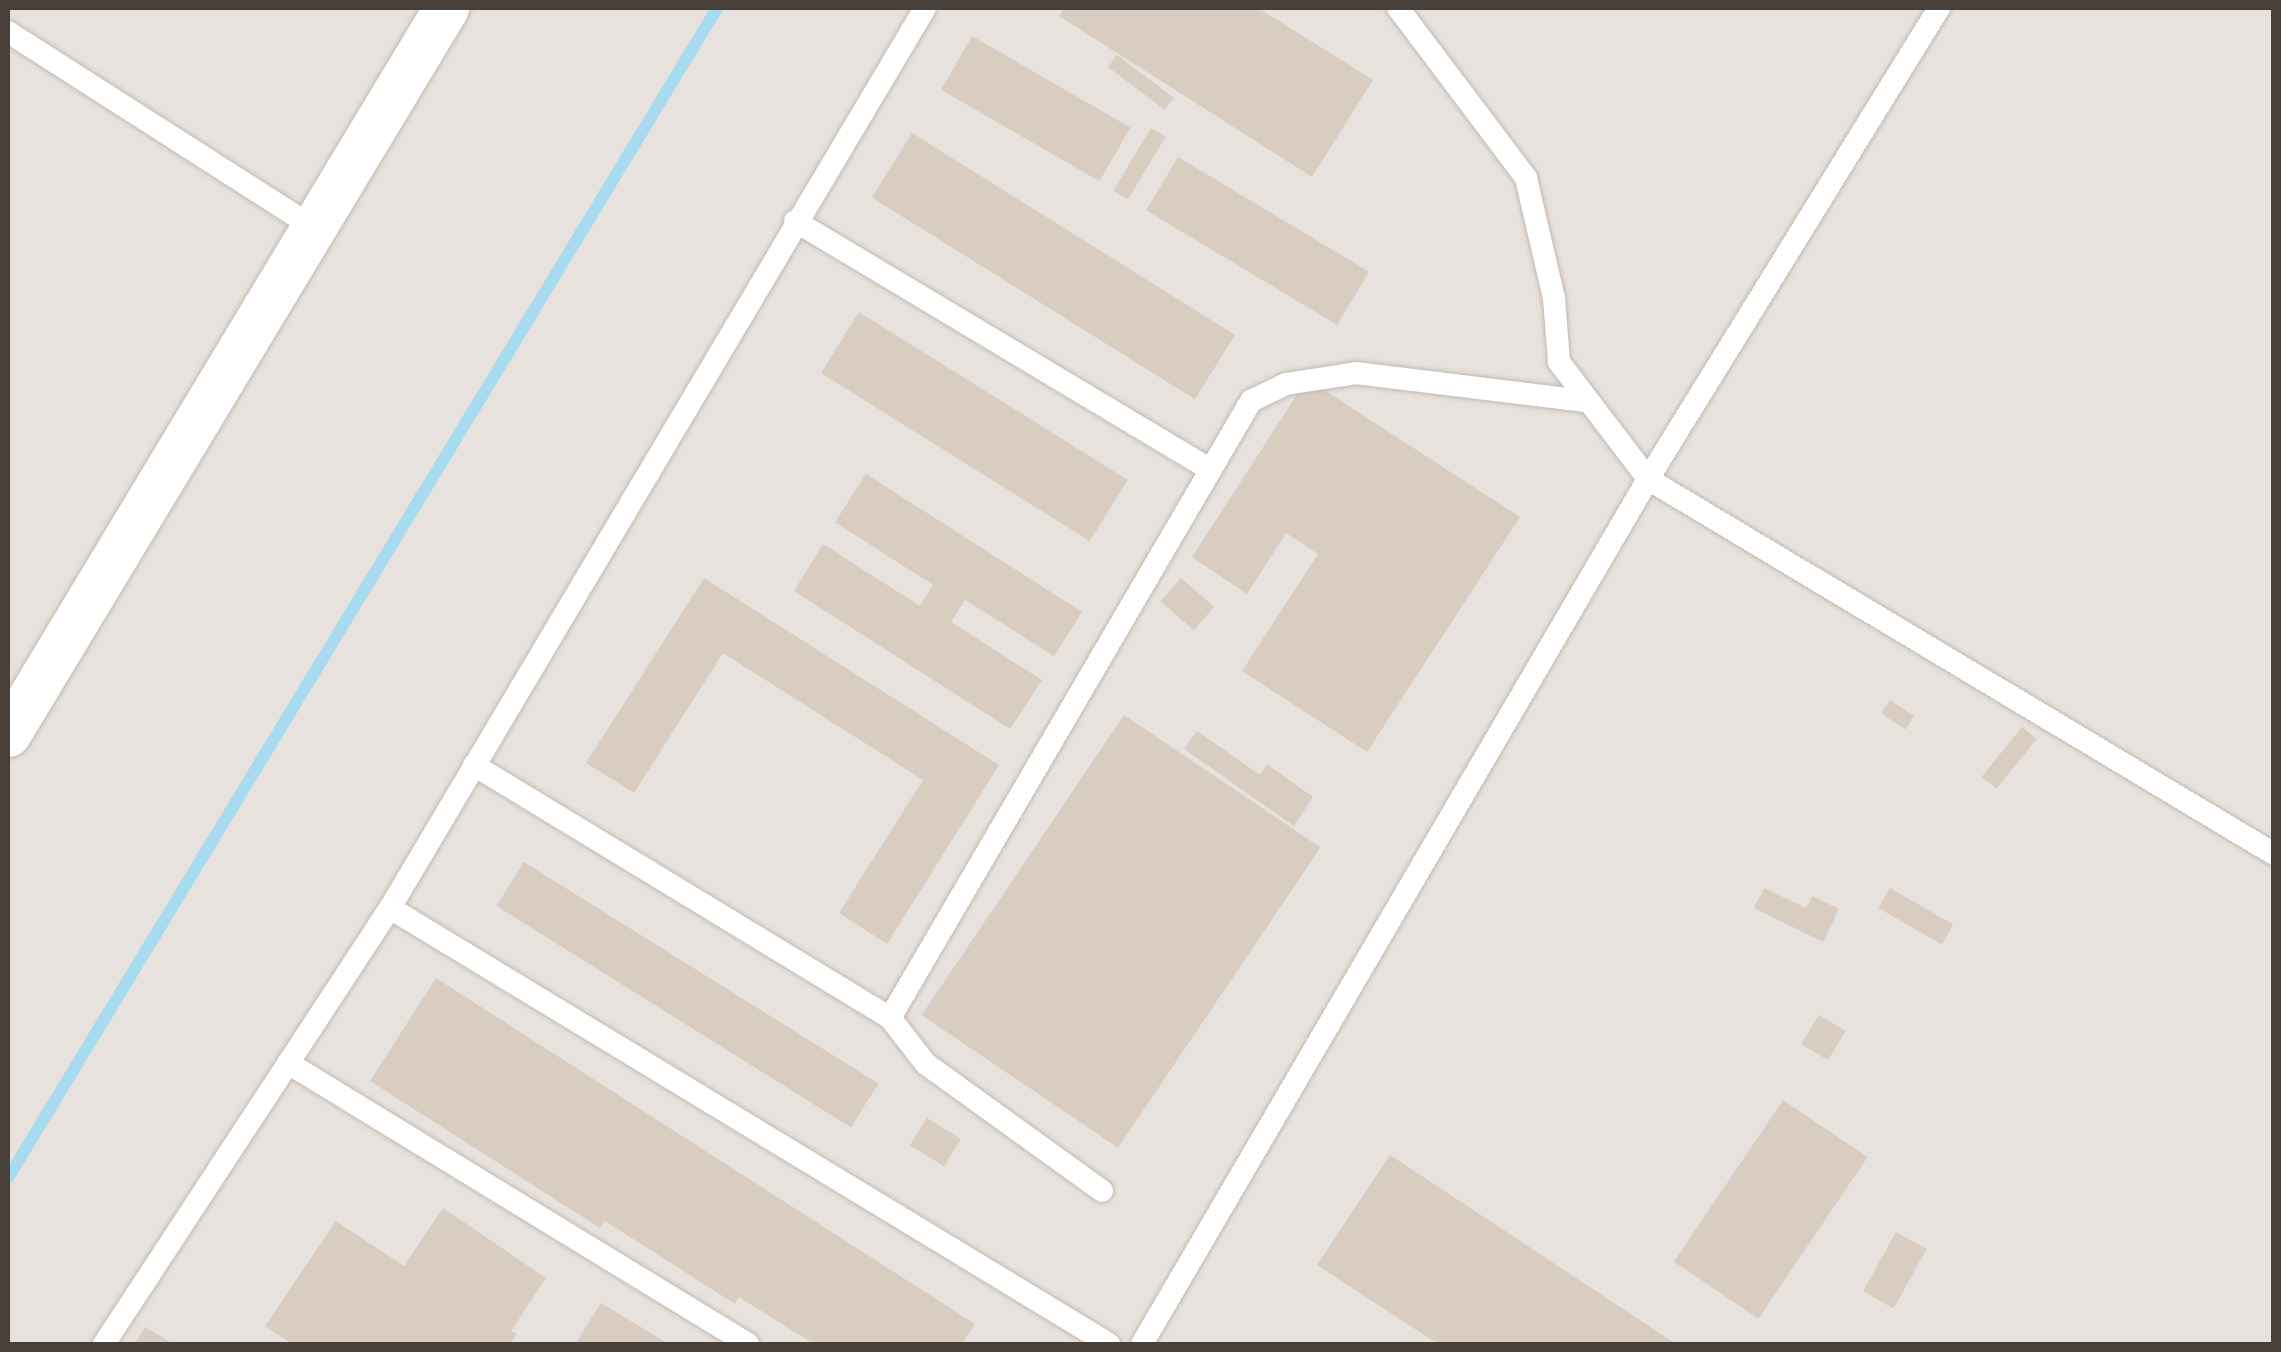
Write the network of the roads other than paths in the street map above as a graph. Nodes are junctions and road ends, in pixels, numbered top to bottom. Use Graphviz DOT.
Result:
graph roads {
  1 [pos="446,8"];
  2 [pos="925,8"];
  3 [pos="1398,8"];
  4 [pos="1939,8"];
  5 [pos="8,32"];
  6 [pos="795,221"];
  7 [pos="313,228"];
  8 [pos="1585,401"];
  9 [pos="1209,469"];
  10 [pos="1648,479"];
  11 [pos="8,734"];
  12 [pos="474,765"];
  13 [pos="2274,854"];
  14 [pos="390,908"];
  15 [pos="890,1018"];
  16 [pos="288,1063"];
  17 [pos="1102,1191"];
  18 [pos="104,1344"];
  19 [pos="748,1344"];
  20 [pos="1109,1344"];
  21 [pos="1142,1344"];
  1 -- 7 [label="street"];
  2 -- 6 [label="lane"];
  3 -- 8 [label="lane"];
  4 -- 10 [label="lane"];
  5 -- 7 [label="lane"];
  6 -- 9 [label="lane"];
  6 -- 12 [label="lane"];
  7 -- 11 [label="street"];
  8 -- 9 [label="lane"];
  8 -- 10 [label="lane"];
  9 -- 15 [label="lane"];
  10 -- 13 [label="lane"];
  10 -- 21 [label="lane"];
  12 -- 14 [label="lane"];
  12 -- 15 [label="lane"];
  14 -- 16 [label="lane"];
  14 -- 20 [label="lane"];
  15 -- 17 [label="lane"];
  16 -- 18 [label="lane"];
  16 -- 19 [label="lane"];
}
